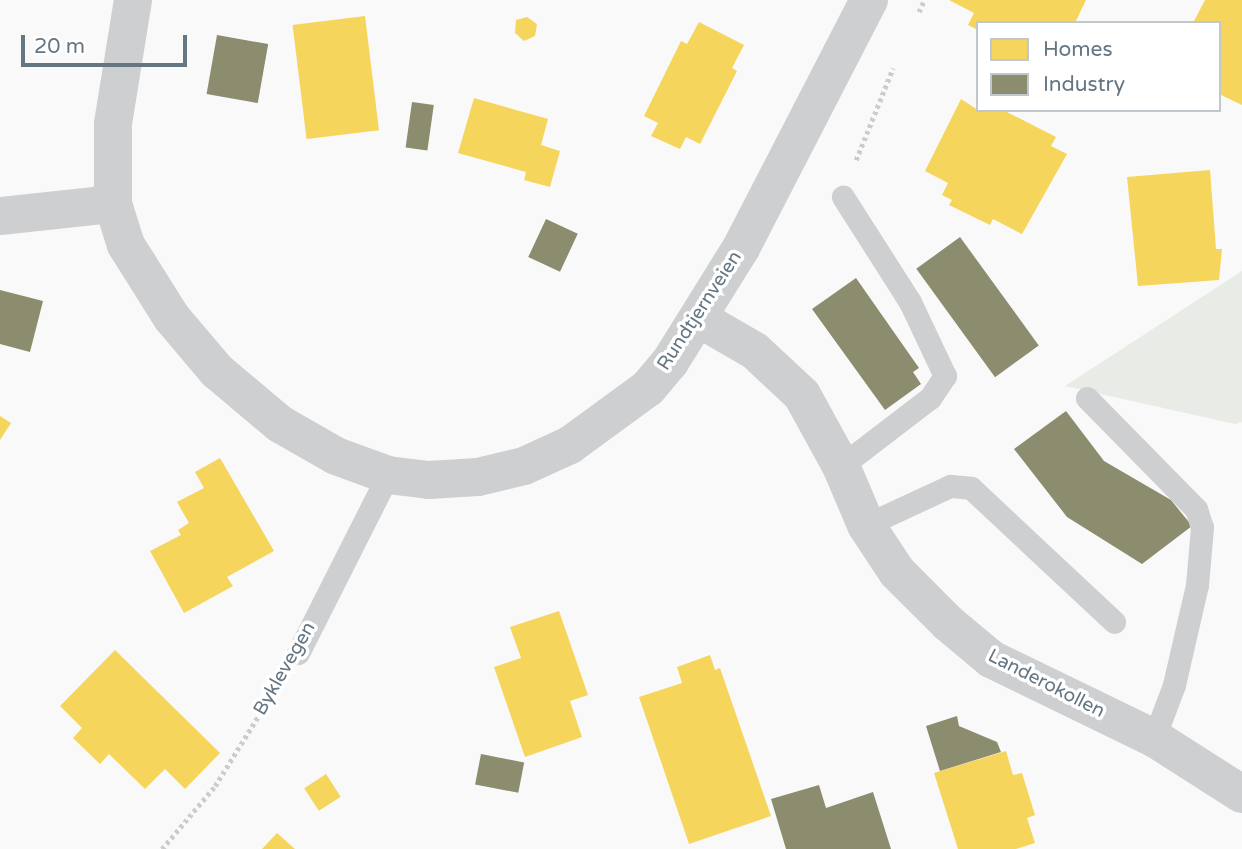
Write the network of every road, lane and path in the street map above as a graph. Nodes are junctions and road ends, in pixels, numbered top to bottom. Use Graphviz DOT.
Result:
graph roads {
  1 [pos="133,0"];
  2 [pos="869,0"];
  3 [pos="924,0"];
  4 [pos="914,23"];
  5 [pos="897,59"];
  6 [pos="843,197"];
  7 [pos="113,204"];
  8 [pos="0,216"];
  9 [pos="698,318"];
  10 [pos="1087,398"];
  11 [pos="841,466"];
  12 [pos="388,475"];
  13 [pos="866,525"];
  14 [pos="1114,622"];
  15 [pos="298,653"];
  16 [pos="1154,738"];
  17 [pos="1242,794"];
  18 [pos="162,849"];
  1 -- 7 [label="street, Rundtjernveien"];
  2 -- 9 [label="street, Rundtjernveien"];
  3 -- 4 [label="path"];
  5 -- 6 [label="path"];
  6 -- 11 [label="lane"];
  7 -- 8 [label="street"];
  7 -- 12 [label="street, Rundtjernveien"];
  9 -- 11 [label="street, Landerokollen"];
  9 -- 12 [label="street, Rundtjernveien"];
  10 -- 16 [label="lane"];
  11 -- 13 [label="street, Landerokollen"];
  12 -- 15 [label="lane, Byklevegen"];
  13 -- 14 [label="lane"];
  13 -- 16 [label="street, Landerokollen"];
  15 -- 18 [label="path, Byklevegen"];
  16 -- 17 [label="street, Landerokollen"];
}
